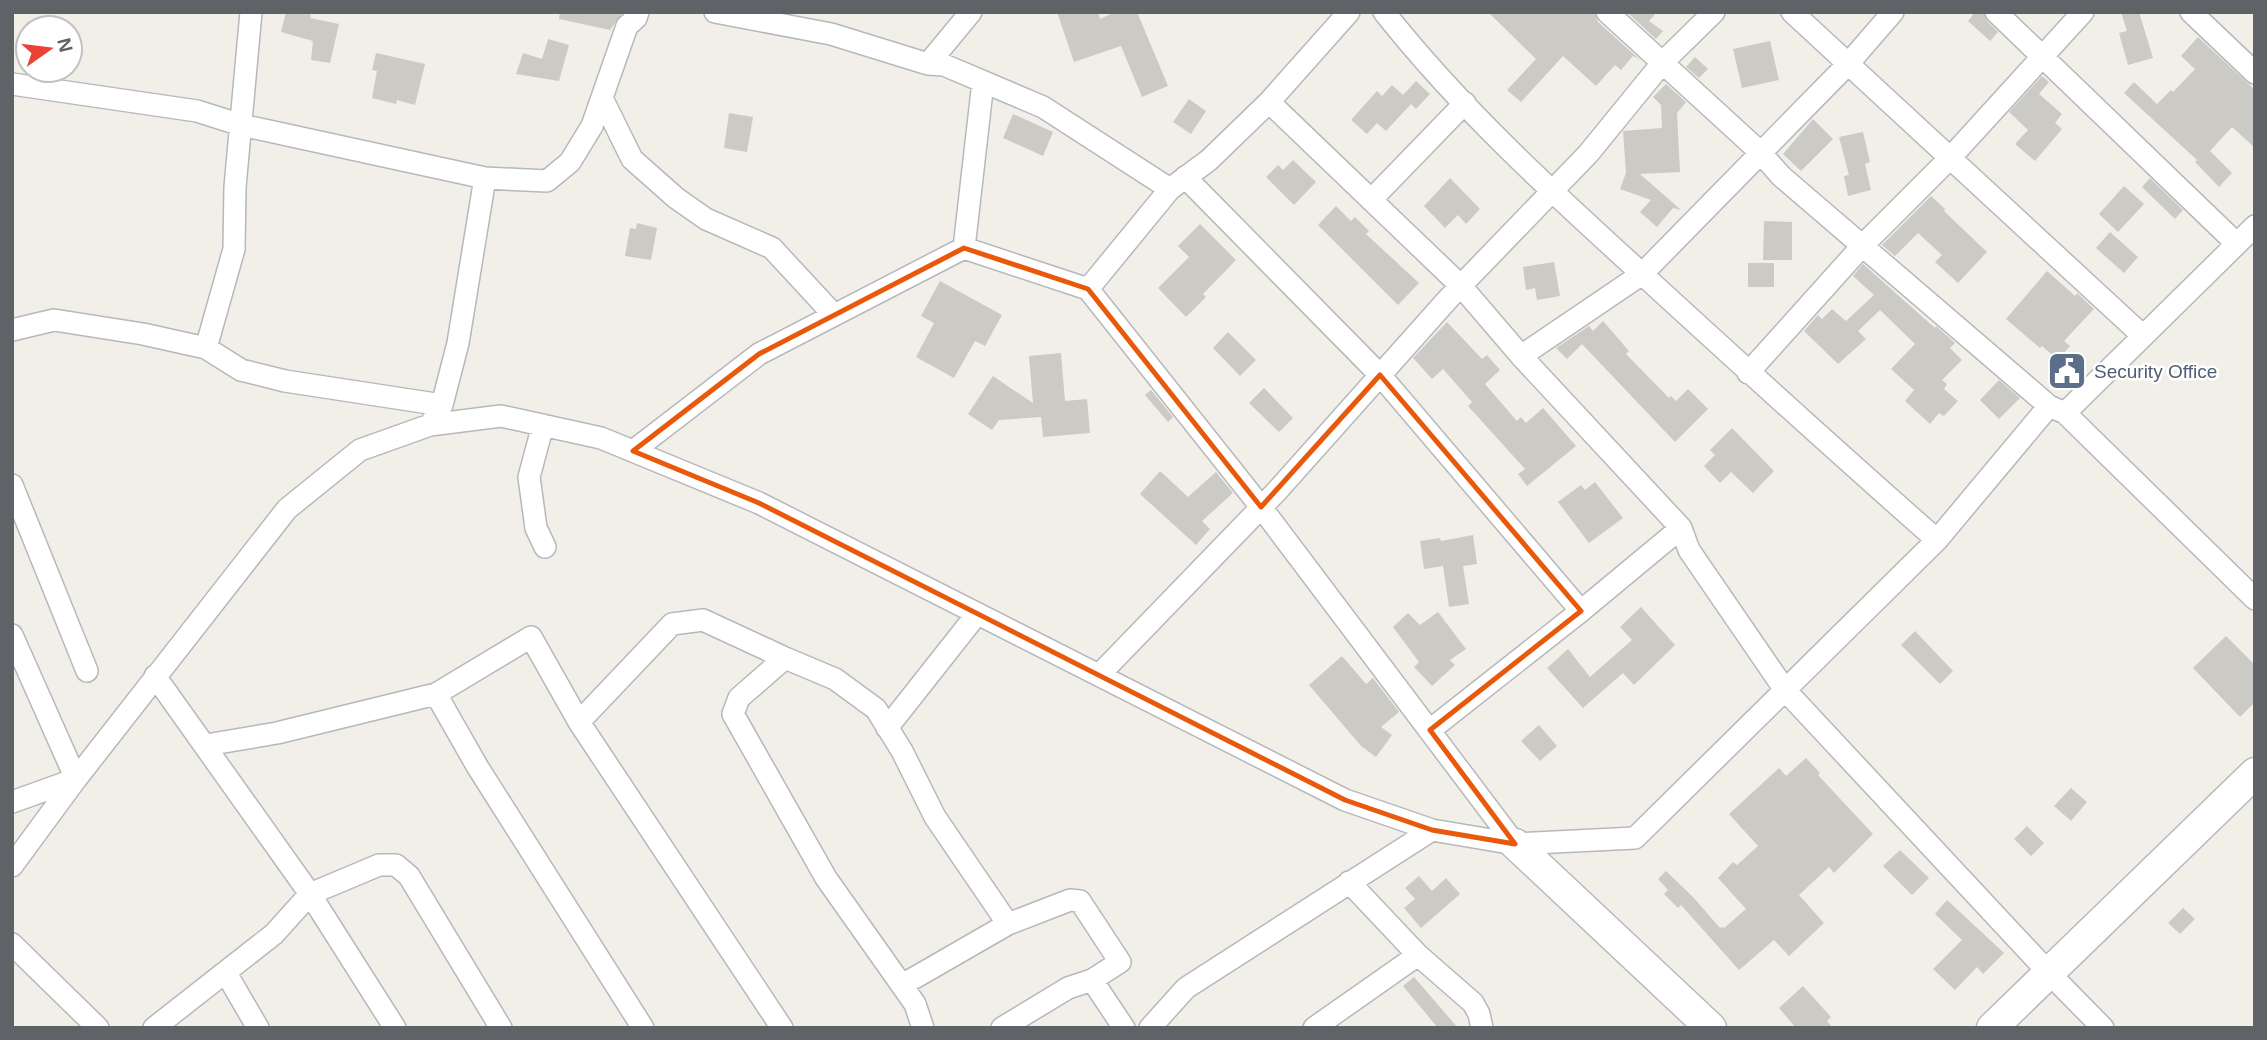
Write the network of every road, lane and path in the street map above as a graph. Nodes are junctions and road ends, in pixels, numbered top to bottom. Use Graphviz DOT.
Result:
graph roads {
  1 [pos="251,12"];
  2 [pos="638,12"];
  3 [pos="715,12"];
  4 [pos="971,12"];
  5 [pos="1349,12"];
  6 [pos="1384,12"];
  7 [pos="1607,12"];
  8 [pos="1714,12"];
  9 [pos="1792,12"];
  10 [pos="1893,12"];
  11 [pos="1996,12"];
  12 [pos="2083,12"];
  13 [pos="2191,12"];
  14 [pos="2042,57"];
  15 [pos="1662,62"];
  16 [pos="928,64"];
  17 [pos="1848,64"];
  18 [pos="2255,73"];
  19 [pos="984,82"];
  20 [pos="12,84"];
  21 [pos="602,98"];
  22 [pos="1269,102"];
  23 [pos="1465,103"];
  24 [pos="241,125"];
  25 [pos="1760,152"];
  26 [pos="1951,157"];
  27 [pos="485,178"];
  28 [pos="1178,183"];
  29 [pos="1552,192"];
  30 [pos="1371,200"];
  31 [pos="2255,226"];
  32 [pos="2237,244"];
  33 [pos="1863,245"];
  34 [pos="964,248"];
  35 [pos="1642,274"];
  36 [pos="1461,286"];
  37 [pos="1088,289"];
  38 [pos="834,315"];
  39 [pos="12,330"];
  40 [pos="2143,336"];
  41 [pos="206,348"];
  42 [pos="1521,356"];
  43 [pos="1748,373"];
  44 [pos="1380,375"];
  45 [pos="442,405"];
  46 [pos="2057,410"];
  47 [pos="430,425"];
  48 [pos="543,425"];
  49 [pos="633,451"];
  50 [pos="12,485"];
  51 [pos="1261,507"];
  52 [pos="1681,528"];
  53 [pos="1937,540"];
  54 [pos="545,547"];
  55 [pos="2255,599"];
  56 [pos="1581,611"];
  57 [pos="977,614"];
  58 [pos="12,635"];
  59 [pos="785,658"];
  60 [pos="87,671"];
  61 [pos="155,676"];
  62 [pos="1099,676"];
  63 [pos="1785,690"];
  64 [pos="436,694"];
  65 [pos="579,722"];
  66 [pos="887,728"];
  67 [pos="1430,730"];
  68 [pos="206,745"];
  69 [pos="2255,773"];
  70 [pos="75,779"];
  71 [pos="12,803"];
  72 [pos="1432,830"];
  73 [pos="1515,844"];
  74 [pos="12,866"];
  75 [pos="1349,882"];
  76 [pos="310,894"];
  77 [pos="1008,924"];
  78 [pos="12,944"];
  79 [pos="1418,955"];
  80 [pos="226,974"];
  81 [pos="2049,974"];
  82 [pos="1091,980"];
  83 [pos="902,985"];
  84 [pos="98,1028"];
  85 [pos="154,1028"];
  86 [pos="258,1028"];
  87 [pos="395,1028"];
  88 [pos="501,1028"];
  89 [pos="643,1028"];
  90 [pos="782,1028"];
  91 [pos="923,1028"];
  92 [pos="1002,1028"];
  93 [pos="1124,1028"];
  94 [pos="1150,1028"];
  95 [pos="1314,1028"];
  96 [pos="1482,1028"];
  97 [pos="1711,1028"];
  98 [pos="1993,1028"];
  99 [pos="2103,1028"];
  1 -- 24 [label="street"];
  2 -- 21 [label="street"];
  3 -- 16 [label="street"];
  4 -- 16 [label="street"];
  5 -- 22 [label="street"];
  6 -- 23 [label="street"];
  7 -- 15 [label="street"];
  8 -- 15 [label="street"];
  9 -- 17 [label="street"];
  10 -- 17 [label="street"];
  11 -- 14 [label="street"];
  12 -- 14 [label="street"];
  13 -- 18 [label="street"];
  14 -- 26 [label="street"];
  14 -- 32 [label="street"];
  15 -- 25 [label="street"];
  15 -- 29 [label="street"];
  16 -- 19 [label="street"];
  17 -- 25 [label="street"];
  17 -- 26 [label="street"];
  19 -- 28 [label="street"];
  19 -- 34 [label="street"];
  20 -- 24 [label="street"];
  21 -- 27 [label="street"];
  21 -- 38 [label="street"];
  22 -- 28 [label="street"];
  22 -- 30 [label="street"];
  23 -- 29 [label="street"];
  23 -- 30 [label="street"];
  24 -- 27 [label="street"];
  24 -- 41 [label="street"];
  25 -- 33 [label="street"];
  25 -- 35 [label="street"];
  26 -- 33 [label="street"];
  26 -- 40 [label="street"];
  27 -- 45 [label="street"];
  28 -- 37 [label="street"];
  28 -- 44 [label="street"];
  29 -- 35 [label="street"];
  29 -- 36 [label="street"];
  30 -- 36 [label="street"];
  31 -- 32 [label="street"];
  32 -- 40 [label="street"];
  33 -- 43 [label="street"];
  33 -- 46 [label="street"];
  34 -- 37 [label="street"];
  34 -- 38 [label="street"];
  35 -- 42 [label="street"];
  35 -- 43 [label="street"];
  36 -- 42 [label="street"];
  36 -- 44 [label="street"];
  37 -- 51 [label="street"];
  38 -- 49 [label="street"];
  39 -- 41 [label="street"];
  40 -- 46 [label="street"];
  41 -- 45 [label="street"];
  42 -- 52 [label="street"];
  43 -- 53 [label="street"];
  44 -- 51 [label="street"];
  44 -- 56 [label="street"];
  45 -- 47 [label="street"];
  46 -- 53 [label="street"];
  46 -- 55 [label="street"];
  47 -- 48 [label="street"];
  47 -- 61 [label="street"];
  48 -- 49 [label="street"];
  48 -- 54 [label="street"];
  49 -- 57 [label="street"];
  50 -- 60 [label="street"];
  51 -- 62 [label="street"];
  51 -- 67 [label="street"];
  52 -- 56 [label="street"];
  52 -- 63 [label="street"];
  53 -- 63 [label="street"];
  56 -- 67 [label="street"];
  57 -- 62 [label="street"];
  57 -- 66 [label="street"];
  58 -- 70 [label="street"];
  59 -- 65 [label="street"];
  59 -- 66 [label="street"];
  59 -- 83 [label="street"];
  61 -- 68 [label="street"];
  61 -- 70 [label="street"];
  62 -- 72 [label="street"];
  63 -- 73 [label="street"];
  63 -- 81 [label="street"];
  64 -- 65 [label="street"];
  64 -- 68 [label="street"];
  64 -- 89 [label="street"];
  65 -- 90 [label="street"];
  66 -- 77 [label="street"];
  67 -- 73 [label="street"];
  68 -- 76 [label="street"];
  69 -- 81 [label="street"];
  70 -- 71 [label="street"];
  70 -- 74 [label="street"];
  72 -- 73 [label="street"];
  72 -- 75 [label="street"];
  73 -- 97 [label="street"];
  75 -- 79 [label="street"];
  75 -- 94 [label="street"];
  76 -- 80 [label="street"];
  76 -- 87 [label="street"];
  76 -- 88 [label="street"];
  77 -- 82 [label="street"];
  77 -- 83 [label="street"];
  78 -- 84 [label="street"];
  79 -- 95 [label="street"];
  79 -- 96 [label="street"];
  80 -- 85 [label="street"];
  80 -- 86 [label="street"];
  81 -- 98 [label="street"];
  81 -- 99 [label="street"];
  82 -- 92 [label="street"];
  82 -- 93 [label="street"];
  83 -- 91 [label="street"];
}
